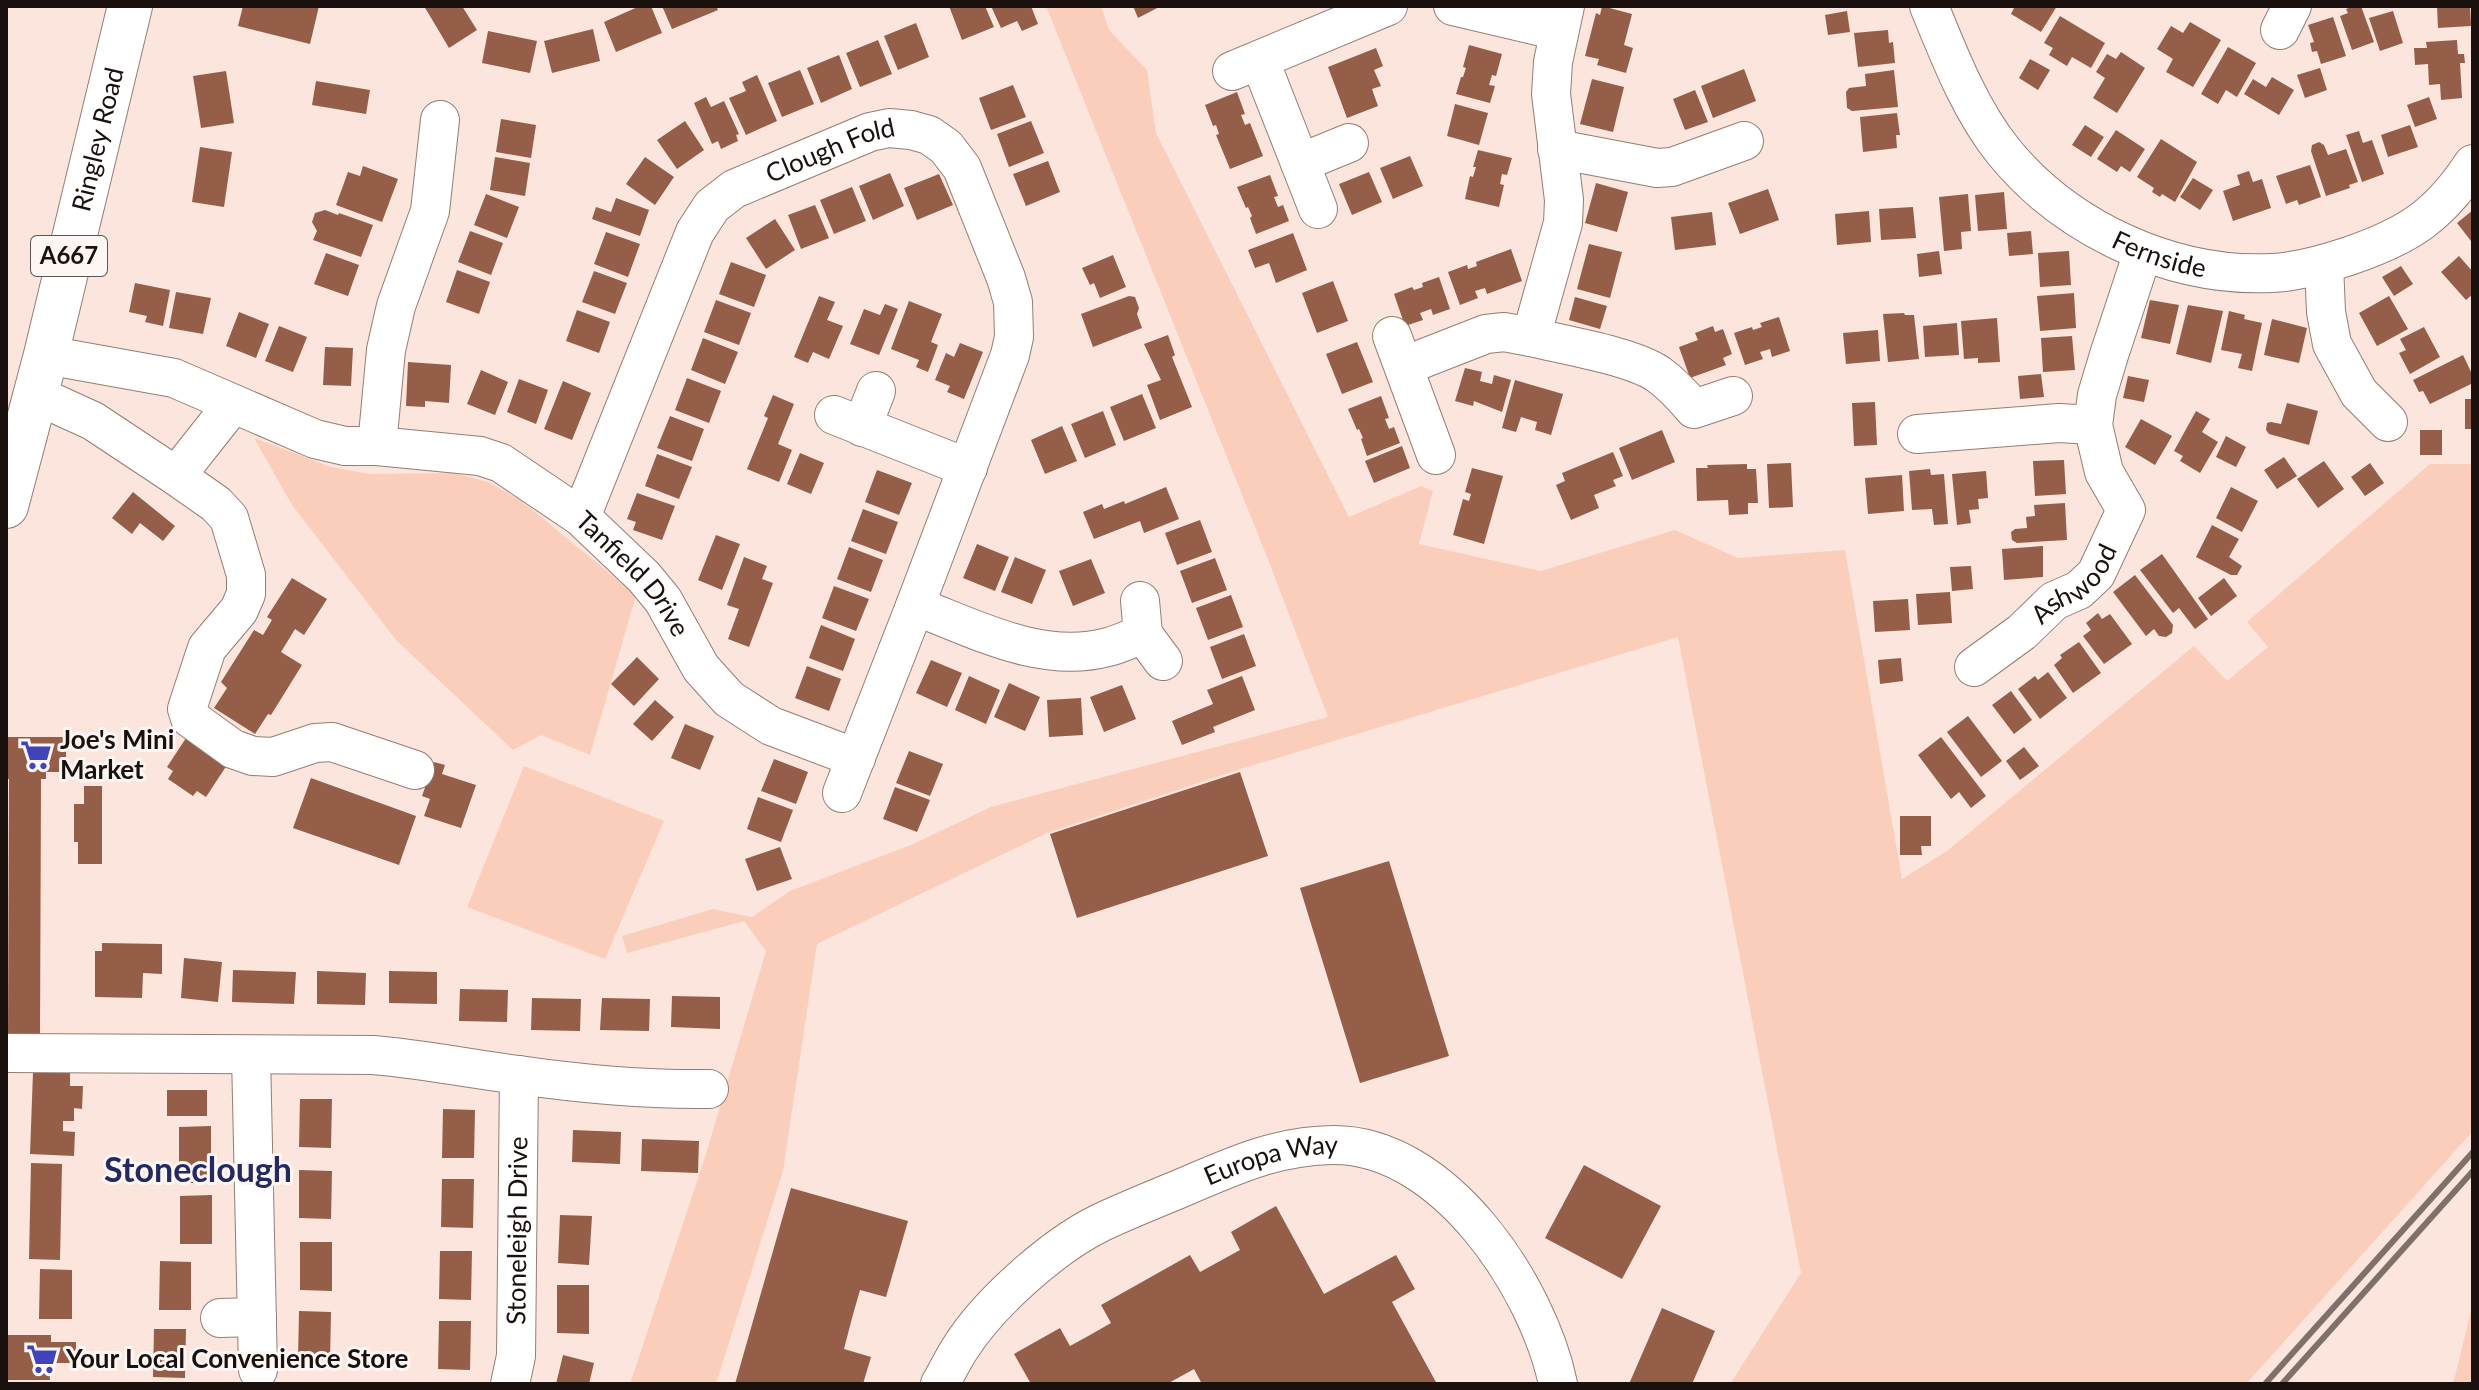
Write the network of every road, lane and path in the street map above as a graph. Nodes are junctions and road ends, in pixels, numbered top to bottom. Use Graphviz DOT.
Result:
graph roads {
  1 [pos="130,6"];
  2 [pos="1388,6"];
  3 [pos="1453,6"];
  4 [pos="1929,6"];
  5 [pos="1562,18"];
  6 [pos="440,120"];
  7 [pos="1744,141"];
  8 [pos="1349,143"];
  9 [pos="1557,149"];
  10 [pos="1300,163"];
  11 [pos="2473,164"];
  12 [pos="1318,209"];
  13 [pos="2143,252"];
  14 [pos="2324,264"];
  15 [pos="1531,337"];
  16 [pos="41,375"];
  17 [pos="876,391"];
  18 [pos="1733,396"];
  19 [pos="233,404"];
  20 [pos="2388,422"];
  21 [pos="2093,425"];
  22 [pos="1917,434"];
  23 [pos="377,446"];
  24 [pos="1436,455"];
  25 [pos="968,468"];
  26 [pos="176,476"];
  27 [pos="6,506"];
  28 [pos="581,517"];
  29 [pos="915,606"];
  30 [pos="1149,632"];
  31 [pos="1974,667"];
  32 [pos="856,758"];
  33 [pos="415,770"];
  34 [pos="842,793"];
  35 [pos="6,1053"];
  36 [pos="251,1055"];
  37 [pos="519,1075"];
  38 [pos="709,1089"];
  39 [pos="258,1370"];
  40 [pos="510,1384"];
  41 [pos="940,1384"];
  42 [pos="1558,1384"];
  1 -- 16 [label="main road, Ringley Road / A667"];
  2 -- 10 [label="street"];
  3 -- 5 [label="street"];
  4 -- 13 [label="street, Fernside"];
  5 -- 9 [label="street"];
  6 -- 23 [label="street"];
  7 -- 9 [label="street"];
  8 -- 10 [label="street"];
  9 -- 15 [label="street"];
  10 -- 12 [label="street"];
  11 -- 14 [label="street, Fernside"];
  13 -- 14 [label="street, Fernside"];
  13 -- 21 [label="street, Ashwood"];
  14 -- 20 [label="street"];
  15 -- 18 [label="street"];
  15 -- 24 [label="street"];
  16 -- 19 [label="street, Tanfield Drive"];
  16 -- 26 [label="street"];
  16 -- 27 [label="main road, Ringley Road / A667"];
  17 -- 25 [label="street"];
  19 -- 23 [label="street, Tanfield Drive"];
  19 -- 26 [label="street"];
  21 -- 22 [label="street"];
  21 -- 31 [label="street, Ashwood"];
  23 -- 28 [label="street, Tanfield Drive"];
  25 -- 28 [label="street, Clough Fold"];
  25 -- 29 [label="street, Clough Fold"];
  26 -- 33 [label="street"];
  28 -- 32 [label="street, Tanfield Drive"];
  29 -- 30 [label="street"];
  29 -- 32 [label="street, Clough Fold"];
  32 -- 34 [label="street, Clough Fold"];
  35 -- 36 [label="street"];
  36 -- 37 [label="street"];
  36 -- 39 [label="street"];
  37 -- 38 [label="street"];
  37 -- 40 [label="street, Stoneleigh Drive"];
  41 -- 42 [label="street, Europa Way"];
}
